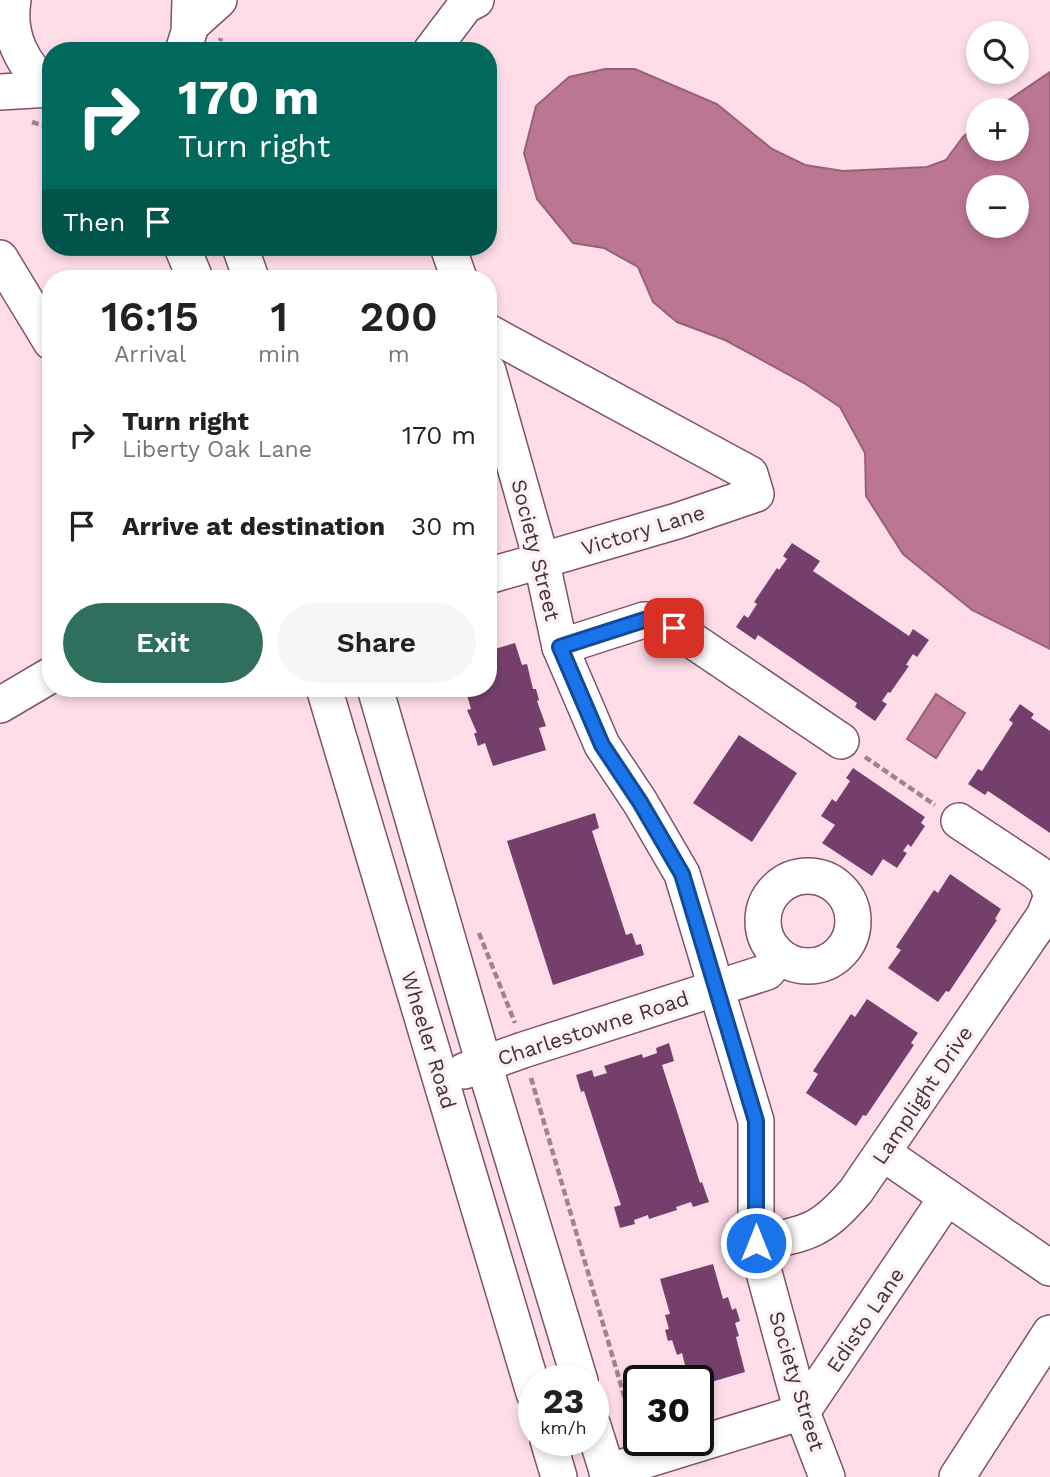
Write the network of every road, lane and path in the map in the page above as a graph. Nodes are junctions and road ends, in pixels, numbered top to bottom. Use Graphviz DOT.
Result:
graph roads {
  1 [pos="12,0"];
  2 [pos="219,0"];
  3 [pos="477,0"];
  4 [pos="0,11"];
  5 [pos="186,35"];
  6 [pos="438,42"];
  7 [pos="42,82"];
  8 [pos="42,90"];
  9 [pos="0,92"];
  10 [pos="0,258"];
  11 [pos="42,327"];
  12 [pos="497,337"];
  13 [pos="497,403"];
  14 [pos="541,559"];
  15 [pos="497,573"];
  16 [pos="560,647"];
  17 [pos="42,680"];
  18 [pos="327,697"];
  19 [pos="378,697"];
  20 [pos="0,705"];
  21 [pos="841,741"];
  22 [pos="959,821"];
  23 [pos="1050,891"];
  24 [pos="1050,901"];
  25 [pos="779,957"];
  26 [pos="716,987"];
  27 [pos="484,1064"];
  28 [pos="441,1079"];
  29 [pos="883,1153"];
  30 [pos="947,1197"];
  31 [pos="756,1243"];
  32 [pos="1050,1268"];
  33 [pos="1050,1333"];
  34 [pos="526,1365"];
  35 [pos="575,1365"];
  36 [pos="802,1412"];
  37 [pos="553,1456"];
  38 [pos="602,1456"];
  39 [pos="608,1475"];
  40 [pos="559,1477"];
  41 [pos="827,1477"];
  42 [pos="957,1477"];
  1 -- 4 [label="street"];
  1 -- 7 [label="street"];
  2 -- 5 [label="street"];
  3 -- 6 [label="street"];
  8 -- 9 [label="street"];
  10 -- 11 [label="street"];
  12 -- 14 [label="street, Victory Lane"];
  13 -- 14 [label="street, Society Street"];
  14 -- 15 [label="street, Victory Lane"];
  14 -- 16 [label="street, Society Street"];
  16 -- 21 [label="street"];
  16 -- 26 [label="street, Society Street"];
  17 -- 20 [label="street"];
  18 -- 28 [label="street, Wheeler Road"];
  19 -- 27 [label="street"];
  21 -- 22 [label="path"];
  22 -- 23 [label="street"];
  24 -- 29 [label="street, Lamplight Drive"];
  25 -- 26 [label="street, Charlestowne Road"];
  26 -- 27 [label="street, Charlestowne Road"];
  26 -- 31 [label="street, Society Street"];
  27 -- 28 [label="street, Charlestowne Road"];
  27 -- 35 [label="street"];
  28 -- 34 [label="street, Wheeler Road"];
  29 -- 30 [label="street"];
  29 -- 31 [label="street, Lamplight Drive"];
  30 -- 32 [label="street"];
  30 -- 36 [label="street, Edisto Lane"];
  31 -- 36 [label="street, Society Street"];
  33 -- 42 [label="street"];
  36 -- 39 [label="street"];
  36 -- 41 [label="street, Society Street"];
  37 -- 40 [label="street"];
  38 -- 39 [label="street"];
}
